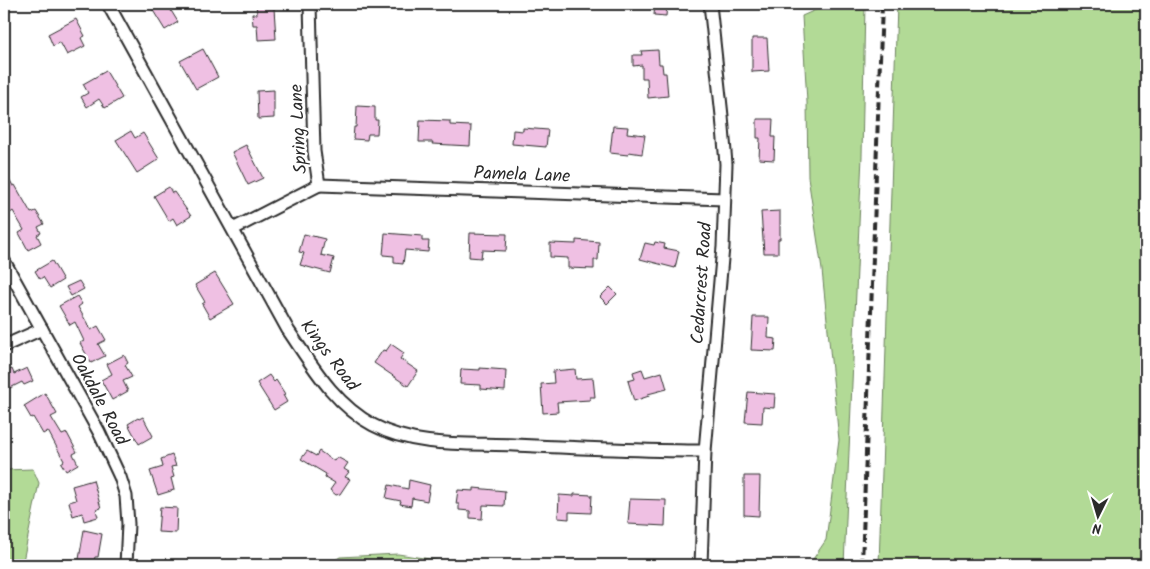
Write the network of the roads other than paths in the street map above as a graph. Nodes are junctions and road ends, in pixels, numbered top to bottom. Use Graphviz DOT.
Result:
graph roads {
  1 [pos="108,4"];
  2 [pos="310,4"];
  3 [pos="710,4"];
  4 [pos="319,185"];
  5 [pos="724,199"];
  6 [pos="233,229"];
  7 [pos="4,261"];
  8 [pos="42,329"];
  9 [pos="4,346"];
  10 [pos="705,451"];
  11 [pos="126,565"];
  12 [pos="701,565"];
  1 -- 6 [label="street, Kings Road"];
  2 -- 4 [label="street, Spring Lane"];
  3 -- 5 [label="street, Cedarcrest Road"];
  4 -- 5 [label="street, Pamela Lane"];
  4 -- 6 [label="street, Spring Lane"];
  5 -- 10 [label="street, Cedarcrest Road"];
  6 -- 10 [label="street, Kings Road"];
  7 -- 8 [label="street, Oakdale Road"];
  8 -- 9 [label="street"];
  8 -- 11 [label="street, Oakdale Road"];
  10 -- 12 [label="street, Cedarcrest Road"];
}
